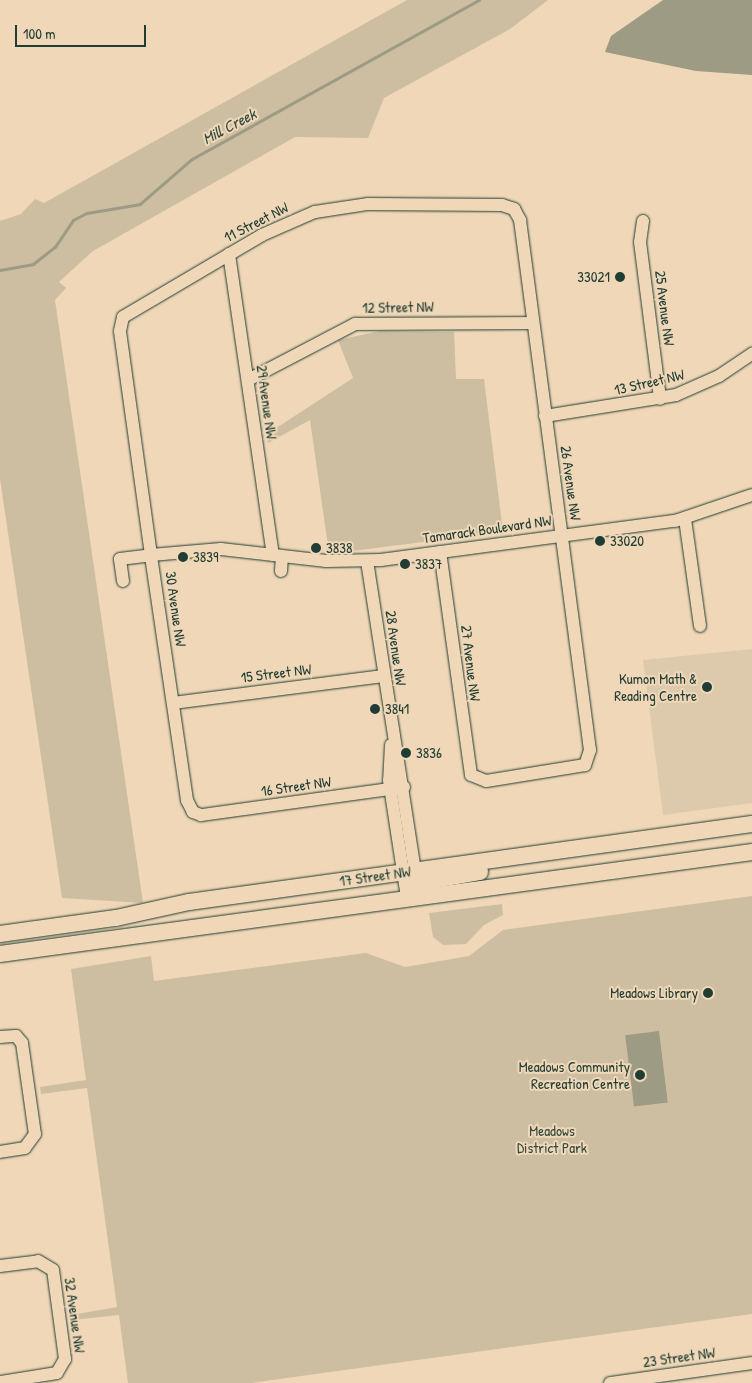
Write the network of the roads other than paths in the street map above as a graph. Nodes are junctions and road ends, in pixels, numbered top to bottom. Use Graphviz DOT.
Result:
graph roads {
  1 [pos="514,209"];
  2 [pos="642,221"];
  3 [pos="229,254"];
  4 [pos="120,321"];
  5 [pos="533,323"];
  6 [pos="752,354"];
  7 [pos="248,380"];
  8 [pos="660,399"];
  9 [pos="545,416"];
  10 [pos="752,495"];
  11 [pos="685,519"];
  12 [pos="561,536"];
  13 [pos="440,552"];
  14 [pos="152,555"];
  15 [pos="278,556"];
  16 [pos="368,561"];
  17 [pos="281,570"];
  18 [pos="124,581"];
  19 [pos="700,626"];
  20 [pos="383,676"];
  21 [pos="173,703"];
  22 [pos="392,740"];
  23 [pos="474,778"];
  24 [pos="404,787"];
  25 [pos="390,789"];
  26 [pos="193,812"];
  27 [pos="752,824"];
  28 [pos="752,852"];
  29 [pos="412,884"];
  30 [pos="0,934"];
  31 [pos="0,954"];
  32 [pos="0,1037"];
  33 [pos="0,1152"];
  34 [pos="0,1266"];
  35 [pos="752,1363"];
  36 [pos="641,1381"];
  37 [pos="0,1382"];
  38 [pos="610,1383"];
  1 -- 3 [label="street, 11 Street NW"];
  1 -- 5 [label="street, 26 Avenue NW"];
  2 -- 8 [label="street, 25 Avenue NW"];
  3 -- 4 [label="street, 11 Street NW"];
  3 -- 7 [label="street, 29 Avenue NW"];
  4 -- 14 [label="street, 30 Avenue NW"];
  5 -- 7 [label="street, 12 Street NW"];
  5 -- 9 [label="street, 26 Avenue NW"];
  6 -- 8 [label="street, 13 Street NW"];
  7 -- 15 [label="street, 29 Avenue NW"];
  8 -- 9 [label="street, 13 Street NW"];
  9 -- 12 [label="street, 26 Avenue NW"];
  10 -- 11 [label="street, Tamarack Boulevard NW"];
  11 -- 12 [label="street, Tamarack Boulevard NW"];
  11 -- 19 [label="street"];
  12 -- 13 [label="street, Tamarack Boulevard NW"];
  12 -- 23 [label="street, 26 Avenue NW"];
  13 -- 16 [label="street, Tamarack Boulevard NW"];
  13 -- 23 [label="street, 27 Avenue NW"];
  14 -- 15 [label="street, Tamarack Boulevard NW"];
  14 -- 18 [label="street, Tamarack Boulevard NW"];
  14 -- 21 [label="street, 30 Avenue NW"];
  15 -- 16 [label="street, Tamarack Boulevard NW"];
  15 -- 17 [label="street"];
  16 -- 20 [label="street, 28 Avenue NW"];
  20 -- 21 [label="street, 15 Street NW"];
  20 -- 22 [label="street, 28 Avenue NW"];
  21 -- 26 [label="street, 30 Avenue NW"];
  22 -- 24 [label="street, 28 Avenue NW"];
  22 -- 25 [label="street, 28 Avenue NW"];
  24 -- 25 [label="street, 16 Street NW"];
  24 -- 29 [label="street, 28 Avenue NW"];
  25 -- 26 [label="street, 16 Street NW"];
  25 -- 29 [label="street, 28 Avenue NW"];
  27 -- 29 [label="main road, 17 Street NW"];
  28 -- 29 [label="main road, 17 Street NW"];
  29 -- 30 [label="main road, 17 Street NW"];
  29 -- 31 [label="main road, 17 Street NW"];
  32 -- 33 [label="street"];
  34 -- 37 [label="street, 32 Avenue NW"];
  35 -- 36 [label="street, 23 Street NW"];
  36 -- 38 [label="street, 23 Street NW"];
}
